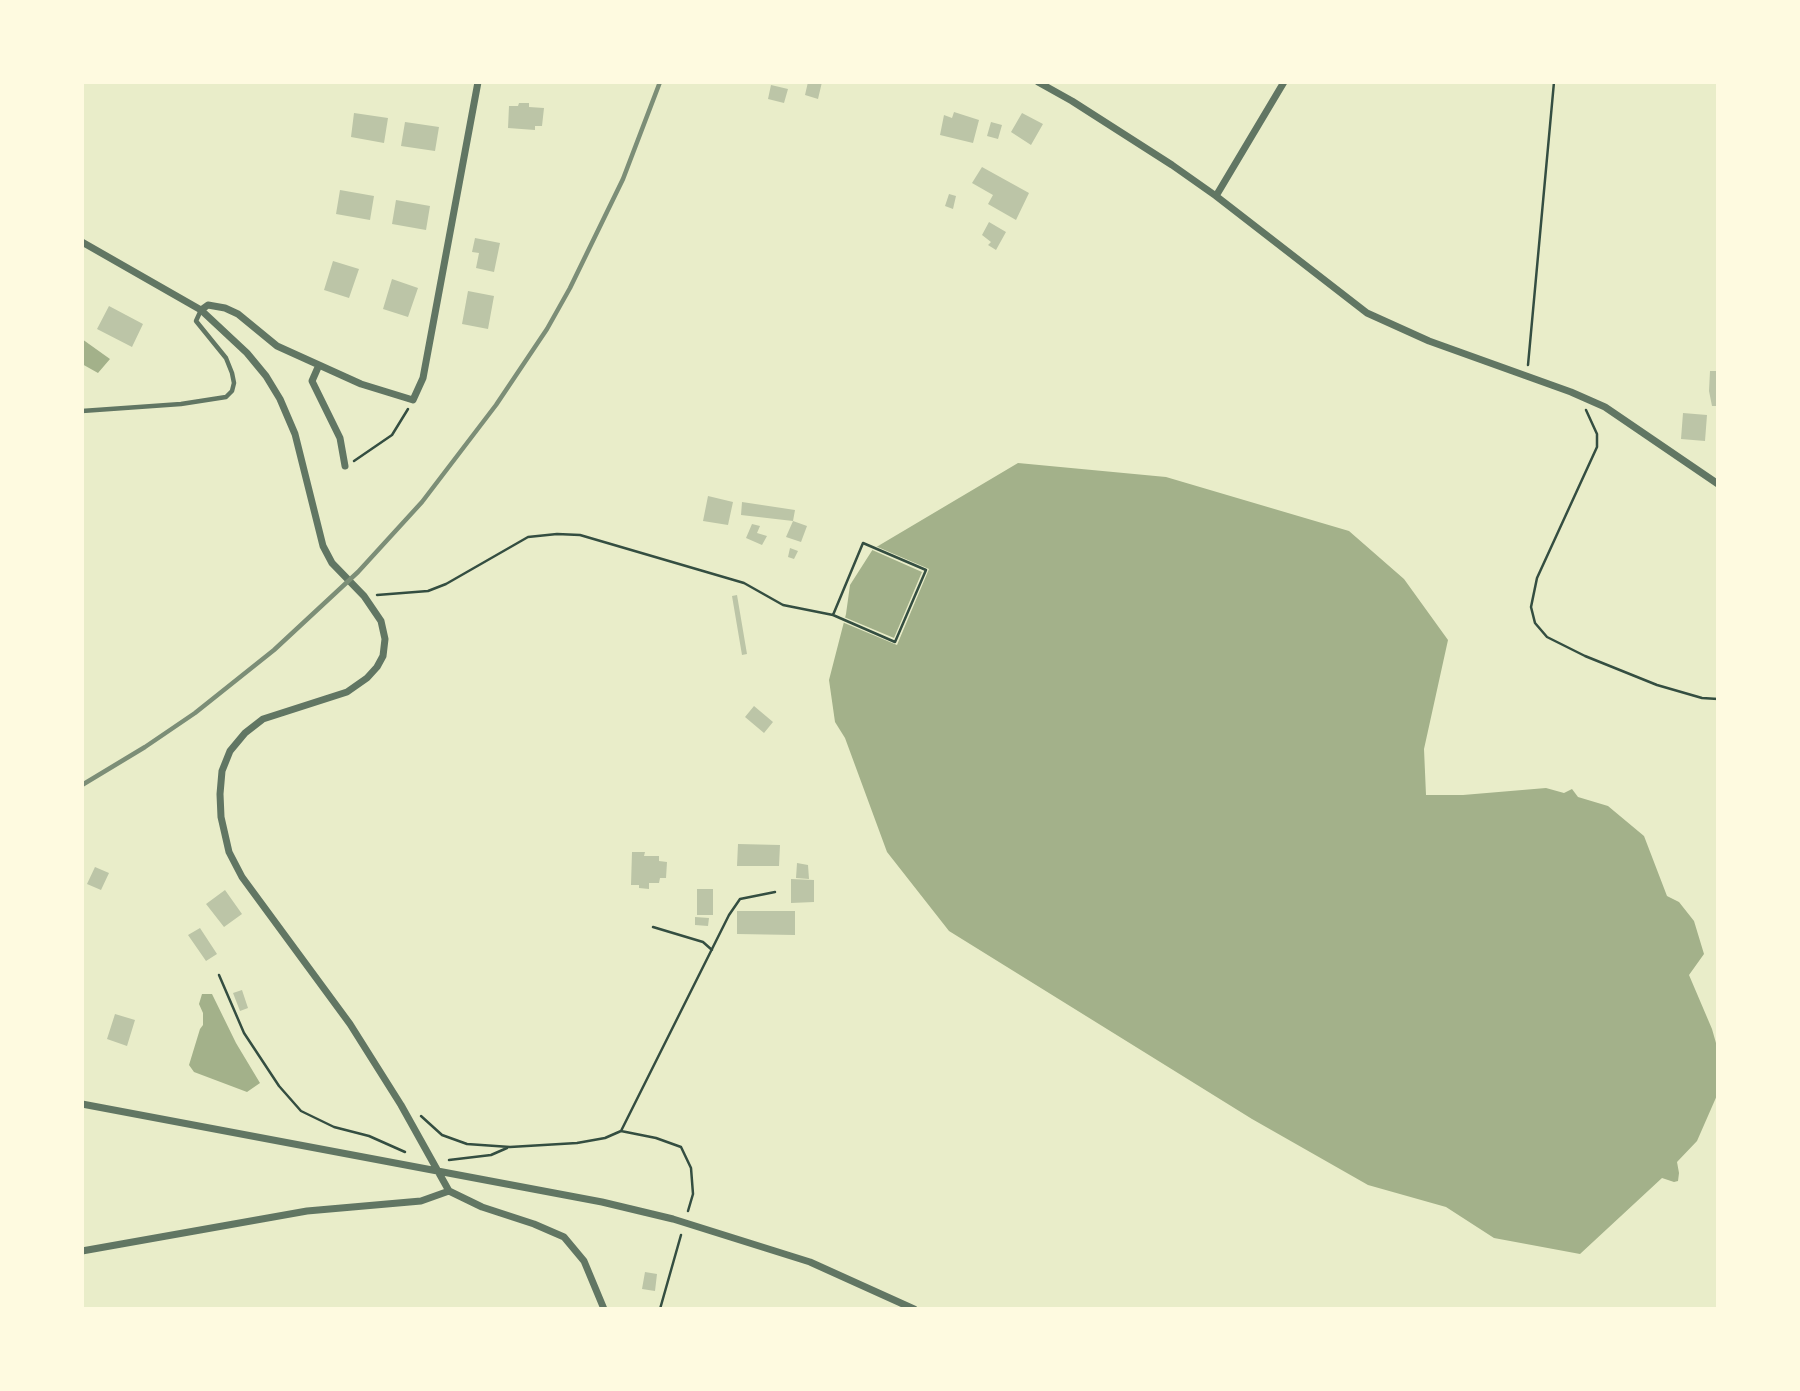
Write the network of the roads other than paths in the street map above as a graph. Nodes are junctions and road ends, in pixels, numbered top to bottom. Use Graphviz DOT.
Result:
graph roads {
  1 [pos="478,82"];
  2 [pos="1038,82"];
  3 [pos="1284,82"];
  4 [pos="1216,195"];
  5 [pos="82,242"];
  6 [pos="201,310"];
  7 [pos="319,365"];
  8 [pos="82,411"];
  9 [pos="345,466"];
  10 [pos="1718,484"];
  11 [pos="82,1104"];
  12 [pos="438,1172"];
  13 [pos="449,1191"];
  14 [pos="82,1251"];
  15 [pos="604,1309"];
  16 [pos="914,1309"];
  1 -- 7 [label="street"];
  2 -- 4 [label="street"];
  3 -- 4 [label="street"];
  4 -- 10 [label="street"];
  5 -- 6 [label="street"];
  6 -- 7 [label="street"];
  6 -- 8 [label="lane"];
  6 -- 12 [label="street"];
  7 -- 9 [label="street"];
  11 -- 12 [label="street"];
  12 -- 13 [label="street"];
  12 -- 16 [label="street"];
  13 -- 14 [label="street"];
  13 -- 15 [label="street"];
}
